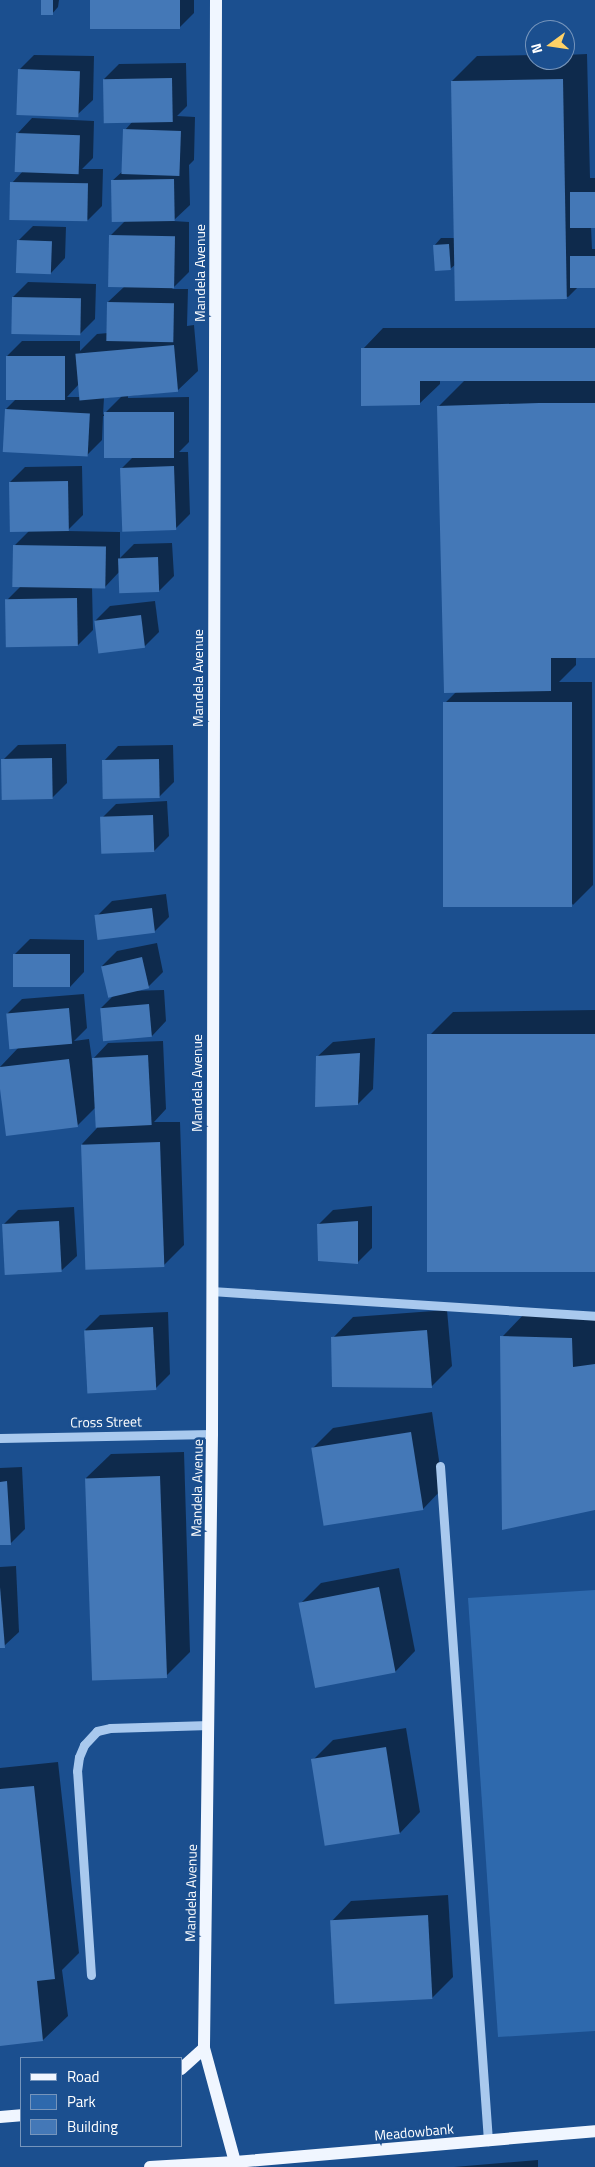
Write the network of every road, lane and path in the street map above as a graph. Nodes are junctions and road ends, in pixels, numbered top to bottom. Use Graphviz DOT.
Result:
graph roads {
  1 [pos="216,0"];
  2 [pos="211,1291"];
  3 [pos="595,1316"];
  4 [pos="212,1434"];
  5 [pos="0,1438"];
  6 [pos="440,1466"];
  7 [pos="208,1725"];
  8 [pos="91,1974"];
  9 [pos="204,2048"];
  10 [pos="182,2069"];
  11 [pos="20,2115"];
  12 [pos="0,2117"];
  13 [pos="595,2131"];
  14 [pos="488,2141"];
  15 [pos="235,2165"];
  16 [pos="150,2167"];
  1 -- 2 [label="main road, Mandela Avenue"];
  2 -- 3 [label="street"];
  2 -- 4 [label="main road, Mandela Avenue"];
  4 -- 5 [label="street, Cross Street"];
  4 -- 7 [label="main road, Mandela Avenue"];
  6 -- 14 [label="street"];
  7 -- 8 [label="street"];
  7 -- 9 [label="main road, Mandela Avenue"];
  9 -- 10 [label="main road"];
  9 -- 15 [label="main road, Mandela Avenue"];
  11 -- 12 [label="main road"];
  13 -- 14 [label="main road, Meadowbank"];
  14 -- 15 [label="main road, Meadowbank"];
  15 -- 16 [label="main road, Meadowbank"];
}
